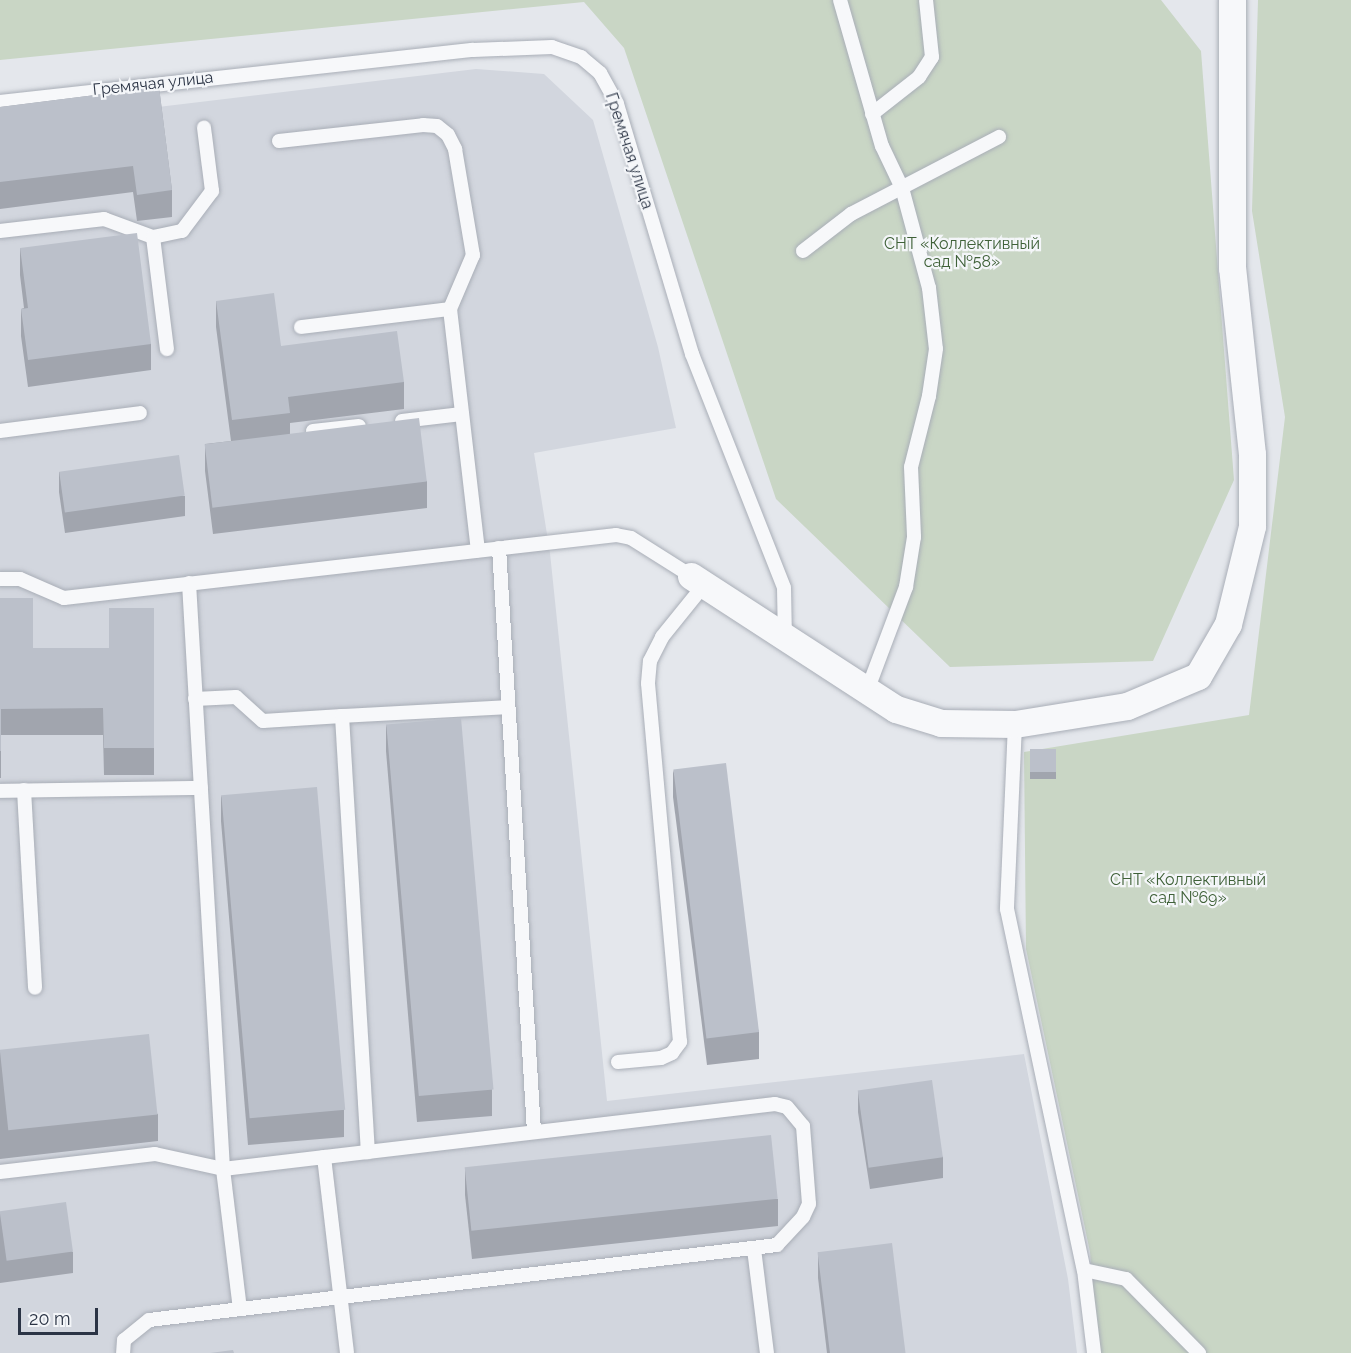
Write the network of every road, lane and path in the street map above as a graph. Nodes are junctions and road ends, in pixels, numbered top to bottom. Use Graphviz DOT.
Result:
graph roads {
  1 [pos="840,0"];
  2 [pos="926,0"];
  3 [pos="1232,0"];
  4 [pos="0,102"];
  5 [pos="872,114"];
  6 [pos="204,128"];
  7 [pos="999,137"];
  8 [pos="279,141"];
  9 [pos="902,188"];
  10 [pos="0,231"];
  11 [pos="153,237"];
  12 [pos="803,251"];
  13 [pos="450,309"];
  14 [pos="301,327"];
  15 [pos="167,348"];
  16 [pos="140,413"];
  17 [pos="462,414"];
  18 [pos="0,431"];
  19 [pos="313,431"];
  20 [pos="499,548"];
  21 [pos="478,550"];
  22 [pos="0,579"];
  23 [pos="697,580"];
  24 [pos="189,583"];
  25 [pos="785,638"];
  26 [pos="867,691"];
  27 [pos="195,699"];
  28 [pos="508,707"];
  29 [pos="342,716"];
  30 [pos="1015,724"];
  31 [pos="201,788"];
  32 [pos="24,790"];
  33 [pos="0,791"];
  34 [pos="35,988"];
  35 [pos="618,1062"];
  36 [pos="534,1132"];
  37 [pos="368,1152"];
  38 [pos="324,1157"];
  39 [pos="223,1169"];
  40 [pos="0,1172"];
  41 [pos="754,1249"];
  42 [pos="1084,1270"];
  43 [pos="340,1298"];
  44 [pos="240,1309"];
  45 [pos="123,1353"];
  46 [pos="347,1353"];
  47 [pos="766,1353"];
  48 [pos="1094,1353"];
  49 [pos="1199,1353"];
  1 -- 5 [label="lane"];
  2 -- 5 [label="lane"];
  3 -- 30 [label="street"];
  4 -- 25 [label="lane, Гремячая улица"];
  5 -- 9 [label="lane"];
  6 -- 11 [label="lane"];
  7 -- 9 [label="lane"];
  8 -- 13 [label="lane"];
  9 -- 12 [label="lane"];
  9 -- 26 [label="lane"];
  10 -- 11 [label="lane"];
  11 -- 15 [label="lane"];
  13 -- 14 [label="lane"];
  13 -- 17 [label="lane"];
  16 -- 18 [label="lane"];
  17 -- 19 [label="lane"];
  17 -- 21 [label="lane"];
  20 -- 21 [label="lane"];
  20 -- 23 [label="lane"];
  20 -- 28 [label="lane"];
  21 -- 24 [label="lane"];
  22 -- 24 [label="lane"];
  23 -- 25 [label="street"];
  23 -- 35 [label="lane"];
  24 -- 27 [label="lane"];
  25 -- 26 [label="street"];
  26 -- 30 [label="street"];
  27 -- 29 [label="lane"];
  27 -- 31 [label="lane"];
  28 -- 29 [label="lane"];
  28 -- 36 [label="lane"];
  29 -- 37 [label="lane"];
  30 -- 42 [label="lane"];
  31 -- 32 [label="lane"];
  31 -- 39 [label="lane"];
  32 -- 33 [label="lane"];
  32 -- 34 [label="lane"];
  36 -- 37 [label="lane"];
  36 -- 41 [label="lane"];
  37 -- 38 [label="lane"];
  38 -- 39 [label="lane"];
  38 -- 43 [label="lane"];
  39 -- 40 [label="lane"];
  39 -- 44 [label="lane"];
  41 -- 43 [label="lane"];
  41 -- 47 [label="lane"];
  42 -- 48 [label="lane"];
  42 -- 49 [label="lane"];
  43 -- 44 [label="lane"];
  43 -- 46 [label="lane"];
  44 -- 45 [label="lane"];
}
